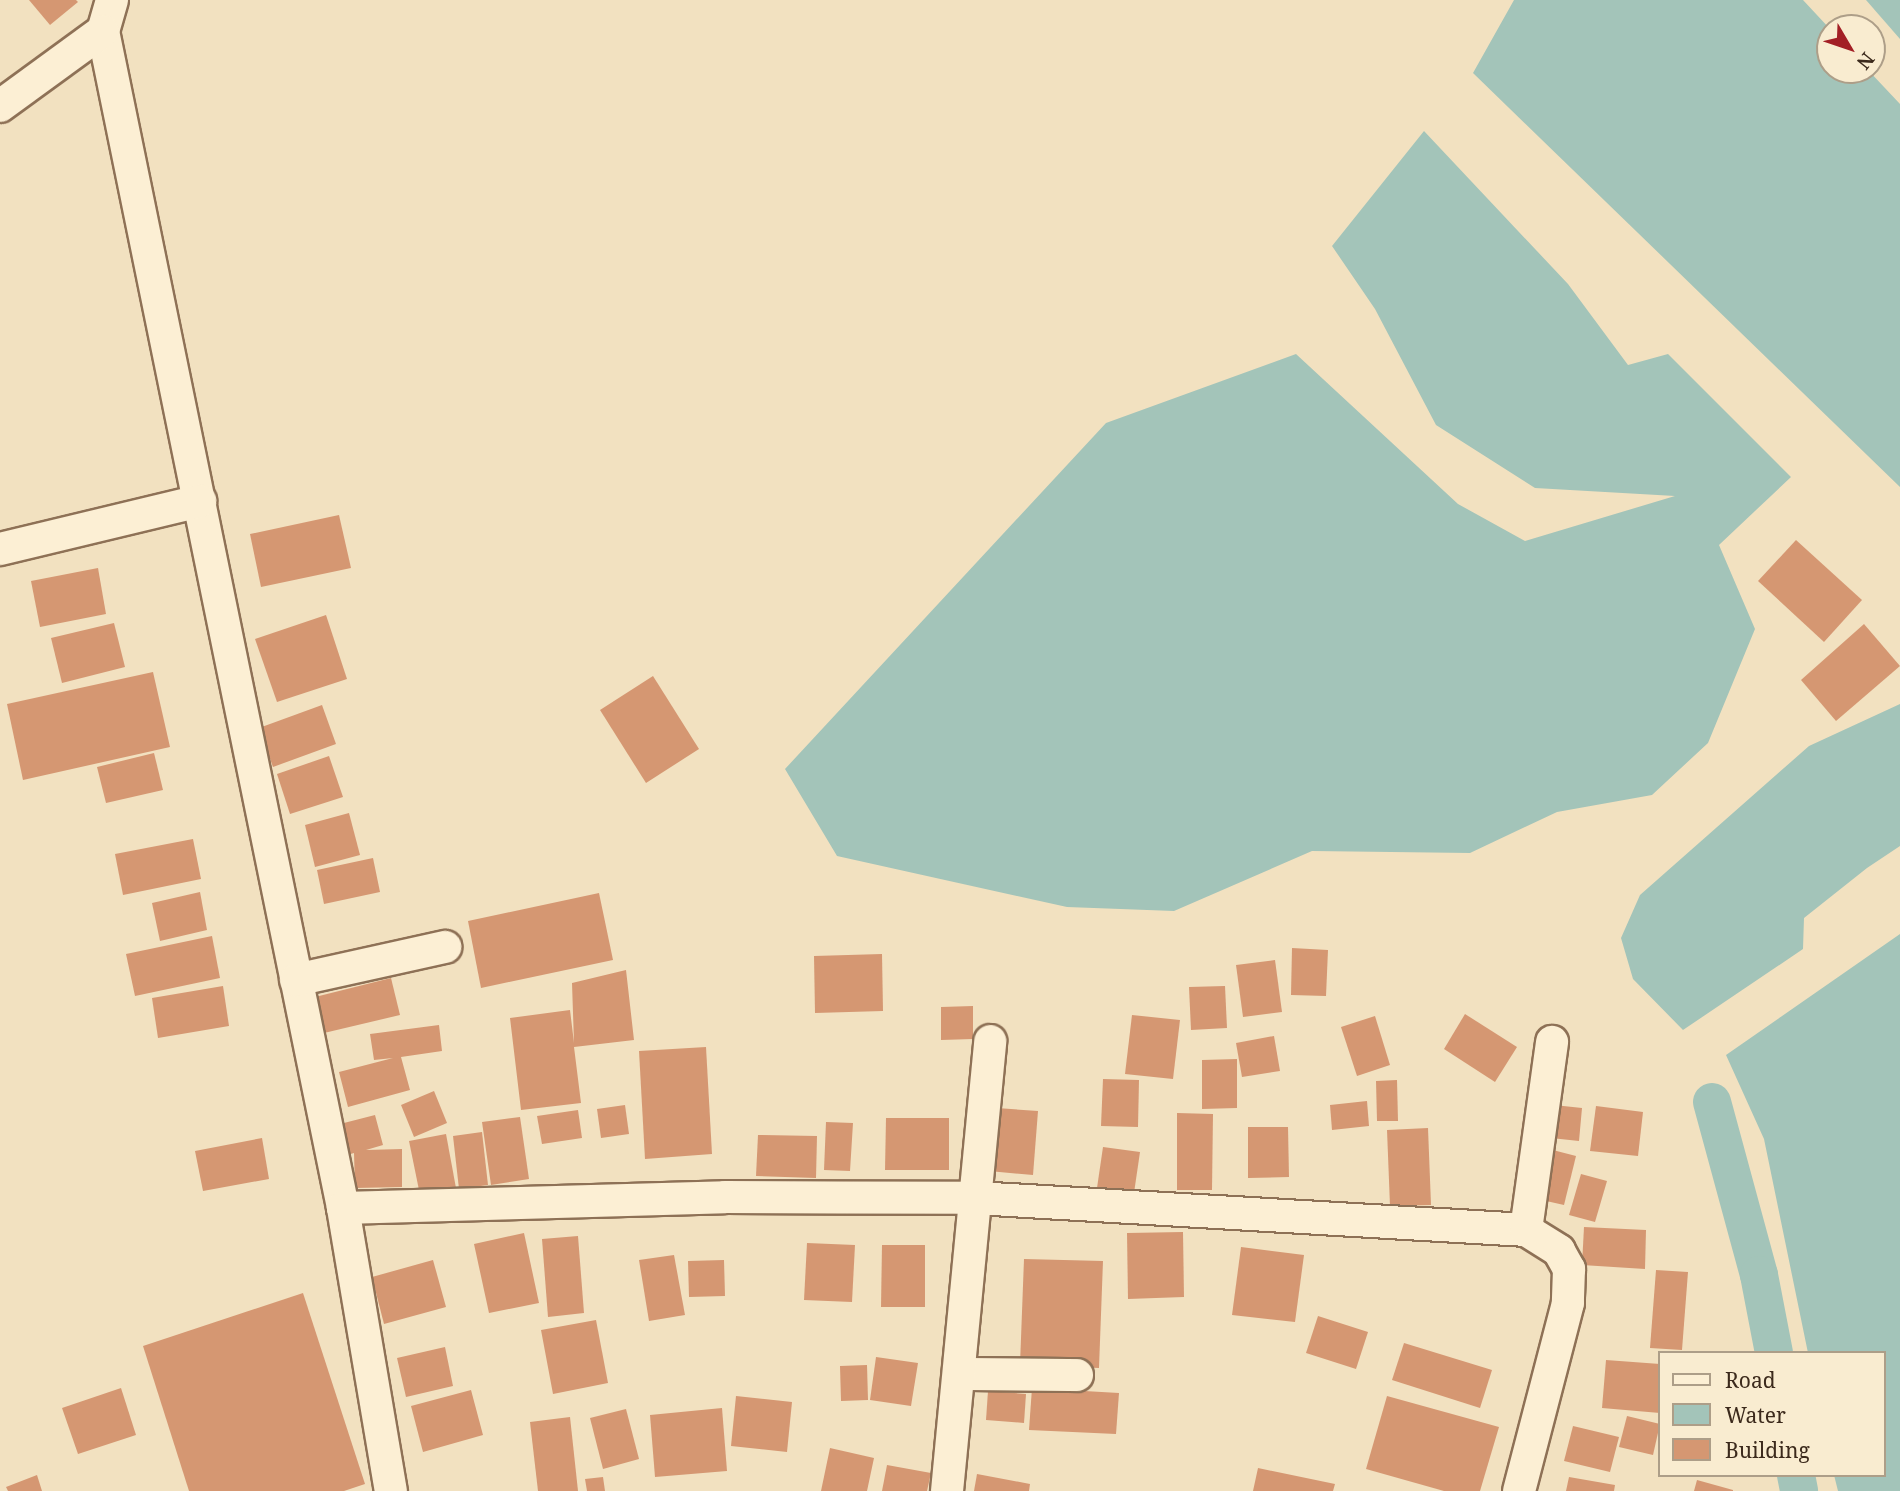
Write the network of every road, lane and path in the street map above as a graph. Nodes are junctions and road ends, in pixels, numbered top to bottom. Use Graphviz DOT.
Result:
graph roads {
  1 [pos="112,0"];
  2 [pos="103,31"];
  3 [pos="0,106"];
  4 [pos="200,501"];
  5 [pos="0,549"];
  6 [pos="445,947"];
  7 [pos="296,980"];
  8 [pos="990,1041"];
  9 [pos="1552,1042"];
  10 [pos="975,1198"];
  11 [pos="343,1208"];
  12 [pos="1526,1230"];
  13 [pos="960,1374"];
  14 [pos="1077,1375"];
  15 [pos="391,1491"];
  16 [pos="947,1491"];
  17 [pos="1519,1491"];
  1 -- 2 [label="street"];
  2 -- 3 [label="street"];
  2 -- 4 [label="street"];
  4 -- 5 [label="street"];
  4 -- 7 [label="street"];
  6 -- 7 [label="street"];
  7 -- 11 [label="street"];
  8 -- 10 [label="street"];
  9 -- 12 [label="street"];
  10 -- 11 [label="street"];
  10 -- 12 [label="street"];
  10 -- 13 [label="street"];
  11 -- 15 [label="street"];
  12 -- 17 [label="street"];
  13 -- 14 [label="street"];
  13 -- 16 [label="street"];
}
